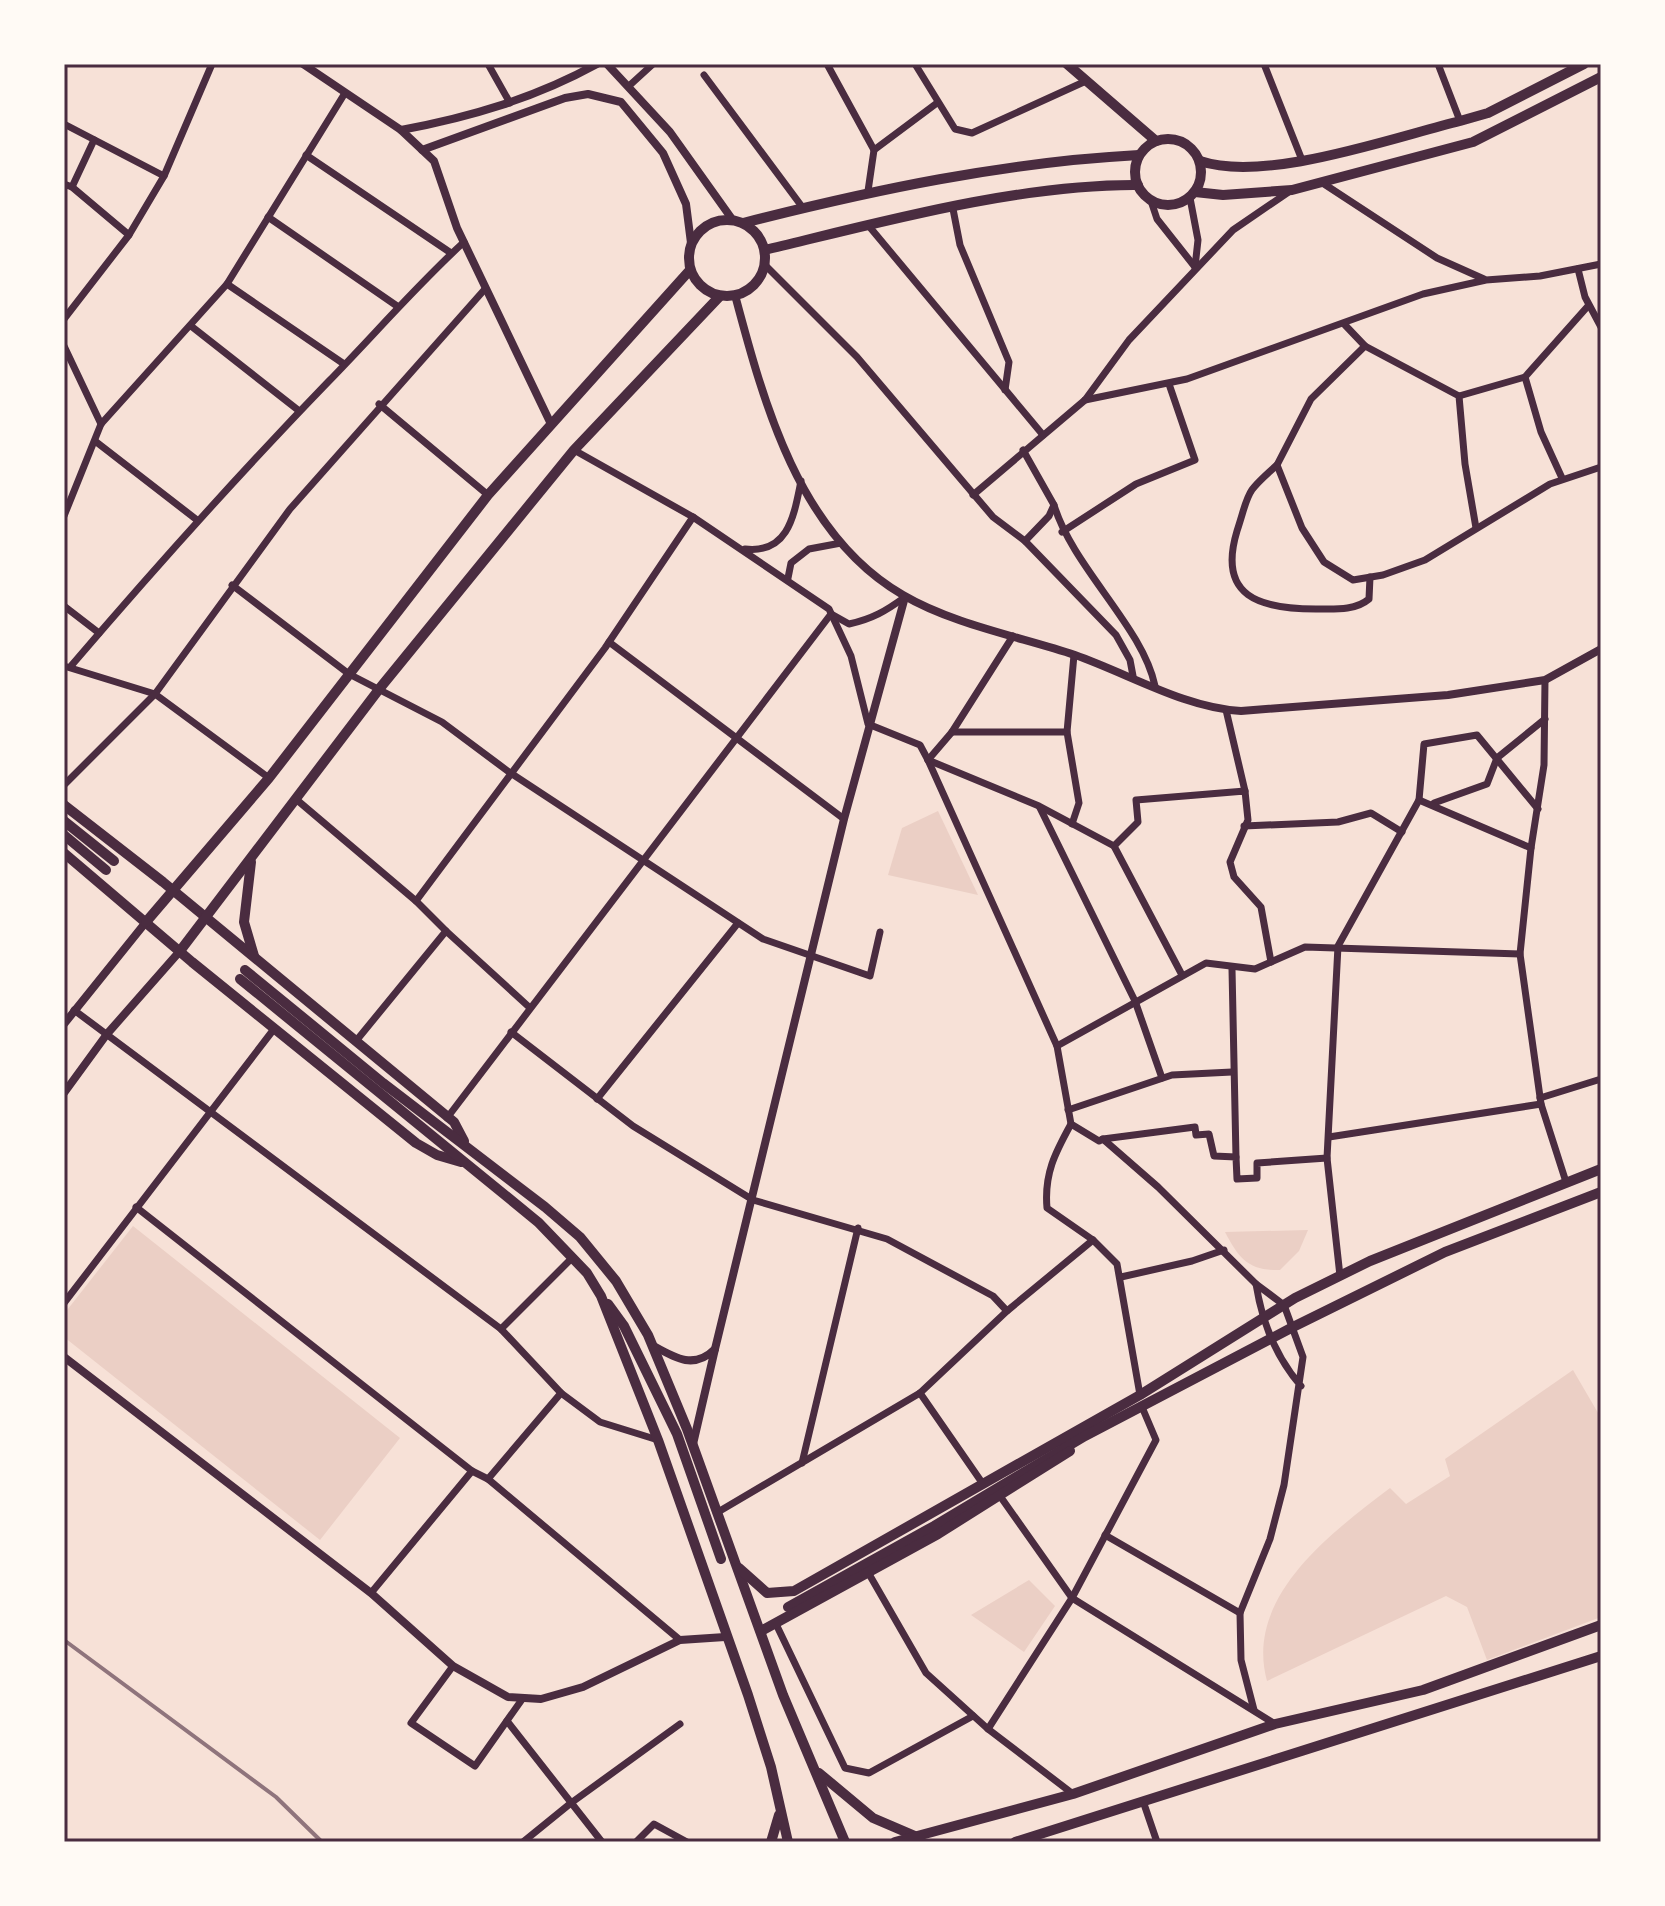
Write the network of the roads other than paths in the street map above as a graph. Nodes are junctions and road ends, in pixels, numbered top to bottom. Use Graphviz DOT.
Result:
graph roads {
  1 [pos="212,64"];
  2 [pos="303,64"];
  3 [pos="488,64"];
  4 [pos="597,64"];
  5 [pos="607,64"];
  6 [pos="653,64"];
  7 [pos="827,64"];
  8 [pos="915,64"];
  9 [pos="1067,64"];
  10 [pos="1264,64"];
  11 [pos="1438,64"];
  12 [pos="1584,64"];
  13 [pos="704,75"];
  14 [pos="1601,77"];
  15 [pos="1086,81"];
  16 [pos="630,85"];
  17 [pos="345,93"];
  18 [pos="510,103"];
  19 [pos="937,103"];
  20 [pos="1460,121"];
  21 [pos="64,124"];
  22 [pos="401,130"];
  23 [pos="94,140"];
  24 [pos="1156,141"];
  25 [pos="422,150"];
  26 [pos="874,150"];
  27 [pos="306,155"];
  28 [pos="1139,155"];
  29 [pos="1302,160"];
  30 [pos="1200,161"];
  31 [pos="164,176"];
  32 [pos="1321,182"];
  33 [pos="1138,185"];
  34 [pos="68,186"];
  35 [pos="1292,190"];
  36 [pos="868,191"];
  37 [pos="1192,195"];
  38 [pos="1151,201"];
  39 [pos="803,208"];
  40 [pos="953,209"];
  41 [pos="268,217"];
  42 [pos="738,221"];
  43 [pos="868,225"];
  44 [pos="129,235"];
  45 [pos="464,242"];
  46 [pos="691,243"];
  47 [pos="765,250"];
  48 [pos="451,253"];
  49 [pos="1601,264"];
  50 [pos="765,265"];
  51 [pos="1195,267"];
  52 [pos="1578,269"];
  53 [pos="690,270"];
  54 [pos="1486,280"];
  55 [pos="227,284"];
  56 [pos="485,289"];
  57 [pos="735,295"];
  58 [pos="720,296"];
  59 [pos="397,306"];
  60 [pos="1588,306"];
  61 [pos="64,319"];
  62 [pos="1345,325"];
  63 [pos="191,326"];
  64 [pos="1601,327"];
  65 [pos="64,346"];
  66 [pos="1365,346"];
  67 [pos="344,364"];
  68 [pos="1525,377"];
  69 [pos="1169,384"];
  70 [pos="1005,390"];
  71 [pos="1459,396"];
  72 [pos="1085,400"];
  73 [pos="379,404"];
  74 [pos="298,410"];
  75 [pos="550,422"];
  76 [pos="101,424"];
  77 [pos="1043,435"];
  78 [pos="95,441"];
  79 [pos="574,450"];
  80 [pos="1023,450"];
  81 [pos="1277,465"];
  82 [pos="1601,467"];
  83 [pos="1562,478"];
  84 [pos="801,481"];
  85 [pos="488,495"];
  86 [pos="973,495"];
  87 [pos="1054,505"];
  88 [pos="64,516"];
  89 [pos="693,517"];
  90 [pos="197,520"];
  91 [pos="1476,528"];
  92 [pos="1062,532"];
  93 [pos="1025,541"];
  94 [pos="841,543"];
  95 [pos="743,549"];
  96 [pos="1370,577"];
  97 [pos="788,578"];
  98 [pos="232,585"];
  99 [pos="905,597"];
  100 [pos="64,606"];
  101 [pos="831,614"];
  102 [pos="99,633"];
  103 [pos="1013,636"];
  104 [pos="609,642"];
  105 [pos="1601,649"];
  106 [pos="1074,655"];
  107 [pos="67,666"];
  108 [pos="349,674"];
  109 [pos="1133,676"];
  110 [pos="1545,680"];
  111 [pos="1155,686"];
  112 [pos="380,688"];
  113 [pos="155,694"];
  114 [pos="1226,710"];
  115 [pos="1545,719"];
  116 [pos="868,724"];
  117 [pos="952,732"];
  118 [pos="1067,732"];
  119 [pos="735,740"];
  120 [pos="1497,758"];
  121 [pos="928,760"];
  122 [pos="509,772"];
  123 [pos="269,778"];
  124 [pos="64,785"];
  125 [pos="1245,791"];
  126 [pos="297,800"];
  127 [pos="1419,800"];
  128 [pos="1433,804"];
  129 [pos="64,805"];
  130 [pos="1039,806"];
  131 [pos="1538,809"];
  132 [pos="844,819"];
  133 [pos="64,821"];
  134 [pos="1072,824"];
  135 [pos="1244,826"];
  136 [pos="1402,832"];
  137 [pos="64,835"];
  138 [pos="1114,846"];
  139 [pos="1531,848"];
  140 [pos="64,853"];
  141 [pos="252,857"];
  142 [pos="114,861"];
  143 [pos="643,862"];
  144 [pos="106,870"];
  145 [pos="174,891"];
  146 [pos="416,901"];
  147 [pos="206,918"];
  148 [pos="146,922"];
  149 [pos="738,923"];
  150 [pos="446,931"];
  151 [pos="880,932"];
  152 [pos="1338,946"];
  153 [pos="180,951"];
  154 [pos="1520,954"];
  155 [pos="814,955"];
  156 [pos="255,958"];
  157 [pos="1271,962"];
  158 [pos="1232,969"];
  159 [pos="1182,975"];
  160 [pos="1135,1001"];
  161 [pos="529,1007"];
  162 [pos="74,1010"];
  163 [pos="64,1024"];
  164 [pos="274,1029"];
  165 [pos="511,1032"];
  166 [pos="107,1034"];
  167 [pos="356,1041"];
  168 [pos="1057,1046"];
  169 [pos="1232,1072"];
  170 [pos="1162,1078"];
  171 [pos="1601,1079"];
  172 [pos="64,1093"];
  173 [pos="597,1099"];
  174 [pos="1541,1101"];
  175 [pos="210,1110"];
  176 [pos="1068,1110"];
  177 [pos="447,1118"];
  178 [pos="1071,1124"];
  179 [pos="1329,1137"];
  180 [pos="1103,1139"];
  181 [pos="467,1146"];
  182 [pos="1236,1157"];
  183 [pos="1327,1158"];
  184 [pos="464,1163"];
  185 [pos="1601,1169"];
  186 [pos="1566,1182"];
  187 [pos="1601,1192"];
  188 [pos="753,1200"];
  189 [pos="136,1207"];
  190 [pos="858,1228"];
  191 [pos="1093,1240"];
  192 [pos="1224,1250"];
  193 [pos="573,1257"];
  194 [pos="1340,1276"];
  195 [pos="1121,1277"];
  196 [pos="1256,1284"];
  197 [pos="601,1296"];
  198 [pos="64,1303"];
  199 [pos="1284,1305"];
  200 [pos="1007,1311"];
  201 [pos="1262,1319"];
  202 [pos="1293,1327"];
  203 [pos="501,1329"];
  204 [pos="1271,1339"];
  205 [pos="652,1345"];
  206 [pos="715,1349"];
  207 [pos="64,1357"];
  208 [pos="1301,1386"];
  209 [pos="561,1393"];
  210 [pos="920,1393"];
  211 [pos="1141,1401"];
  212 [pos="1085,1436"];
  213 [pos="658,1440"];
  214 [pos="693,1445"];
  215 [pos="802,1463"];
  216 [pos="472,1471"];
  217 [pos="488,1479"];
  218 [pos="983,1484"];
  219 [pos="1000,1496"];
  220 [pos="718,1512"];
  221 [pos="1105,1535"];
  222 [pos="721,1559"];
  223 [pos="737,1565"];
  224 [pos="869,1574"];
  225 [pos="371,1593"];
  226 [pos="1072,1598"];
  227 [pos="788,1607"];
  228 [pos="1240,1613"];
  229 [pos="776,1624"];
  230 [pos="1601,1625"];
  231 [pos="761,1631"];
  232 [pos="725,1637"];
  233 [pos="680,1640"];
  234 [pos="1601,1656"];
  235 [pos="453,1666"];
  236 [pos="523,1698"];
  237 [pos="1254,1710"];
  238 [pos="973,1716"];
  239 [pos="507,1721"];
  240 [pos="680,1724"];
  241 [pos="1275,1724"];
  242 [pos="988,1729"];
  243 [pos="818,1772"];
  244 [pos="1073,1794"];
  245 [pos="1143,1801"];
  246 [pos="571,1803"];
  247 [pos="781,1809"];
  248 [pos="917,1837"];
  249 [pos="523,1842"];
  250 [pos="602,1842"];
  251 [pos="636,1842"];
  252 [pos="687,1842"];
  253 [pos="771,1842"];
  254 [pos="788,1842"];
  255 [pos="845,1842"];
  256 [pos="895,1842"];
  257 [pos="1015,1842"];
  258 [pos="1157,1842"];
  1 -- 31 [label="street"];
  2 -- 17 [label="street"];
  3 -- 18 [label="street"];
  4 -- 18 [label="street"];
  5 -- 16 [label="street"];
  6 -- 16 [label="street"];
  7 -- 26 [label="street"];
  8 -- 19 [label="street"];
  9 -- 15 [label="main road"];
  10 -- 29 [label="street"];
  11 -- 20 [label="street"];
  12 -- 20 [label="main road"];
  13 -- 39 [label="street"];
  14 -- 32 [label="main road"];
  15 -- 19 [label="street"];
  15 -- 24 [label="main road"];
  16 -- 42 [label="street"];
  17 -- 22 [label="street"];
  17 -- 27 [label="street"];
  18 -- 22 [label="street"];
  19 -- 26 [label="street"];
  20 -- 29 [label="main road"];
  21 -- 23 [label="street"];
  22 -- 25 [label="street"];
  23 -- 31 [label="street"];
  23 -- 34 [label="street"];
  24 -- 28 [label="main road"];
  24 -- 30 [label="main road"];
  25 -- 45 [label="street"];
  25 -- 46 [label="street"];
  26 -- 36 [label="street"];
  27 -- 41 [label="street"];
  27 -- 48 [label="street"];
  28 -- 33 [label="main road"];
  28 -- 36 [label="main road"];
  29 -- 30 [label="main road"];
  30 -- 37 [label="main road"];
  31 -- 44 [label="street"];
  32 -- 35 [label="main road"];
  32 -- 54 [label="street"];
  33 -- 38 [label="main road"];
  33 -- 40 [label="main road"];
  34 -- 44 [label="street"];
  35 -- 37 [label="main road"];
  35 -- 51 [label="street"];
  36 -- 39 [label="main road"];
  37 -- 38 [label="main road"];
  37 -- 51 [label="street"];
  38 -- 51 [label="street"];
  39 -- 42 [label="main road"];
  40 -- 43 [label="main road"];
  40 -- 70 [label="street"];
  41 -- 55 [label="street"];
  41 -- 59 [label="street"];
  42 -- 46 [label="main road"];
  42 -- 47 [label="main road"];
  43 -- 47 [label="main road"];
  43 -- 70 [label="street"];
  44 -- 61 [label="street"];
  45 -- 48 [label="street"];
  45 -- 56 [label="street"];
  46 -- 53 [label="main road"];
  47 -- 50 [label="main road"];
  48 -- 59 [label="street"];
  49 -- 52 [label="street"];
  50 -- 57 [label="main road"];
  50 -- 86 [label="street"];
  51 -- 72 [label="street"];
  52 -- 54 [label="street"];
  52 -- 60 [label="street"];
  53 -- 58 [label="main road"];
  53 -- 75 [label="main road"];
  54 -- 62 [label="street"];
  55 -- 63 [label="street"];
  55 -- 67 [label="street"];
  56 -- 73 [label="street"];
  56 -- 75 [label="street"];
  57 -- 58 [label="main road"];
  57 -- 84 [label="street"];
  58 -- 79 [label="main road"];
  59 -- 67 [label="street"];
  60 -- 64 [label="street"];
  60 -- 68 [label="street"];
  62 -- 66 [label="street"];
  62 -- 69 [label="street"];
  63 -- 74 [label="street"];
  63 -- 76 [label="street"];
  65 -- 76 [label="street"];
  66 -- 71 [label="street"];
  66 -- 81 [label="street"];
  67 -- 74 [label="street"];
  68 -- 71 [label="street"];
  68 -- 83 [label="street"];
  69 -- 72 [label="street"];
  69 -- 92 [label="street"];
  70 -- 77 [label="street"];
  71 -- 91 [label="street"];
  72 -- 77 [label="street"];
  73 -- 85 [label="street"];
  73 -- 98 [label="street"];
  74 -- 90 [label="street"];
  75 -- 85 [label="main road"];
  76 -- 78 [label="street"];
  77 -- 80 [label="street"];
  78 -- 88 [label="street"];
  78 -- 90 [label="street"];
  79 -- 89 [label="street"];
  79 -- 112 [label="main road"];
  80 -- 86 [label="street"];
  80 -- 87 [label="street"];
  81 -- 96 [label="street"];
  81 -- 96 [label="street"];
  82 -- 83 [label="street"];
  83 -- 91 [label="street"];
  84 -- 94 [label="street"];
  84 -- 95 [label="street"];
  85 -- 108 [label="main road"];
  86 -- 93 [label="street"];
  87 -- 92 [label="street"];
  87 -- 93 [label="street"];
  89 -- 95 [label="street"];
  89 -- 104 [label="street"];
  90 -- 102 [label="street"];
  91 -- 96 [label="street"];
  92 -- 111 [label="street"];
  93 -- 109 [label="street"];
  94 -- 97 [label="street"];
  94 -- 99 [label="street"];
  95 -- 97 [label="street"];
  97 -- 101 [label="street"];
  98 -- 108 [label="street"];
  98 -- 113 [label="street"];
  99 -- 101 [label="street"];
  99 -- 103 [label="street"];
  99 -- 116 [label="street"];
  100 -- 102 [label="street"];
  101 -- 116 [label="street"];
  101 -- 119 [label="street"];
  102 -- 107 [label="street"];
  103 -- 106 [label="street"];
  103 -- 117 [label="street"];
  104 -- 119 [label="street"];
  104 -- 122 [label="street"];
  105 -- 110 [label="street"];
  106 -- 109 [label="street"];
  106 -- 118 [label="street"];
  107 -- 113 [label="street"];
  108 -- 112 [label="street"];
  108 -- 123 [label="main road"];
  109 -- 111 [label="street"];
  110 -- 114 [label="street"];
  110 -- 115 [label="street"];
  111 -- 114 [label="street"];
  112 -- 122 [label="street"];
  112 -- 126 [label="main road"];
  113 -- 123 [label="street"];
  113 -- 124 [label="street"];
  114 -- 125 [label="street"];
  115 -- 120 [label="street"];
  115 -- 131 [label="street"];
  116 -- 121 [label="street"];
  116 -- 132 [label="street"];
  117 -- 118 [label="street"];
  117 -- 121 [label="street"];
  118 -- 134 [label="street"];
  119 -- 132 [label="street"];
  119 -- 143 [label="street"];
  120 -- 127 [label="street"];
  120 -- 128 [label="street"];
  120 -- 131 [label="street"];
  121 -- 130 [label="street"];
  121 -- 168 [label="street"];
  122 -- 143 [label="street"];
  122 -- 146 [label="street"];
  123 -- 145 [label="main road"];
  125 -- 135 [label="street"];
  125 -- 138 [label="street"];
  126 -- 141 [label="main road"];
  126 -- 146 [label="street"];
  127 -- 128 [label="street"];
  127 -- 136 [label="street"];
  128 -- 139 [label="street"];
  129 -- 145 [label="main road"];
  130 -- 134 [label="street"];
  130 -- 160 [label="street"];
  131 -- 139 [label="street"];
  132 -- 155 [label="street"];
  133 -- 142 [label="main road"];
  134 -- 138 [label="street"];
  135 -- 136 [label="street"];
  135 -- 157 [label="street"];
  136 -- 152 [label="street"];
  137 -- 144 [label="main road"];
  138 -- 159 [label="street"];
  139 -- 154 [label="street"];
  140 -- 148 [label="main road"];
  141 -- 147 [label="main road"];
  141 -- 156 [label="main road"];
  143 -- 149 [label="street"];
  143 -- 161 [label="street"];
  145 -- 147 [label="main road"];
  145 -- 148 [label="main road"];
  146 -- 150 [label="street"];
  147 -- 153 [label="main road"];
  147 -- 156 [label="main road"];
  148 -- 153 [label="main road"];
  148 -- 162 [label="street"];
  149 -- 155 [label="street"];
  149 -- 173 [label="street"];
  150 -- 161 [label="street"];
  150 -- 167 [label="street"];
  151 -- 155 [label="street"];
  152 -- 154 [label="street"];
  152 -- 157 [label="street"];
  152 -- 179 [label="street"];
  153 -- 164 [label="main road"];
  153 -- 166 [label="street"];
  154 -- 174 [label="street"];
  155 -- 188 [label="street"];
  156 -- 167 [label="main road"];
  157 -- 158 [label="street"];
  158 -- 159 [label="street"];
  158 -- 169 [label="street"];
  159 -- 160 [label="street"];
  160 -- 168 [label="street"];
  160 -- 170 [label="street"];
  161 -- 165 [label="street"];
  162 -- 163 [label="street"];
  162 -- 166 [label="street"];
  164 -- 175 [label="street"];
  164 -- 184 [label="main road"];
  165 -- 173 [label="street"];
  165 -- 177 [label="street"];
  166 -- 172 [label="street"];
  166 -- 175 [label="street"];
  167 -- 177 [label="main road"];
  168 -- 176 [label="street"];
  169 -- 170 [label="street"];
  169 -- 182 [label="street"];
  170 -- 176 [label="street"];
  171 -- 174 [label="street"];
  173 -- 188 [label="street"];
  174 -- 179 [label="street"];
  174 -- 186 [label="street"];
  175 -- 189 [label="street"];
  175 -- 203 [label="street"];
  176 -- 178 [label="street"];
  177 -- 181 [label="main road"];
  178 -- 180 [label="street"];
  178 -- 191 [label="street"];
  179 -- 183 [label="street"];
  180 -- 182 [label="street"];
  180 -- 192 [label="street"];
  181 -- 184 [label="main road"];
  181 -- 205 [label="main road"];
  182 -- 183 [label="street"];
  183 -- 194 [label="street"];
  184 -- 193 [label="main road"];
  185 -- 186 [label="main road"];
  186 -- 194 [label="main road"];
  187 -- 202 [label="main road"];
  188 -- 190 [label="street"];
  188 -- 206 [label="street"];
  189 -- 198 [label="street"];
  189 -- 216 [label="street"];
  190 -- 200 [label="street"];
  190 -- 215 [label="street"];
  191 -- 195 [label="street"];
  191 -- 200 [label="street"];
  192 -- 195 [label="street"];
  192 -- 196 [label="street"];
  193 -- 197 [label="main road"];
  193 -- 203 [label="street"];
  194 -- 199 [label="main road"];
  195 -- 211 [label="street"];
  196 -- 199 [label="street"];
  196 -- 201 [label="street"];
  197 -- 213 [label="main road"];
  197 -- 222 [label="main road"];
  199 -- 201 [label="main road"];
  199 -- 202 [label="street"];
  200 -- 210 [label="street"];
  201 -- 204 [label="street"];
  201 -- 211 [label="main road"];
  202 -- 204 [label="main road"];
  202 -- 208 [label="street"];
  203 -- 209 [label="street"];
  204 -- 208 [label="street"];
  204 -- 211 [label="main road"];
  205 -- 206 [label="street"];
  205 -- 214 [label="main road"];
  206 -- 214 [label="street"];
  207 -- 225 [label="street"];
  208 -- 228 [label="street"];
  209 -- 213 [label="street"];
  209 -- 217 [label="street"];
  210 -- 215 [label="street"];
  210 -- 218 [label="street"];
  211 -- 212 [label="main road"];
  211 -- 218 [label="main road"];
  211 -- 221 [label="street"];
  212 -- 219 [label="main road"];
  212 -- 227 [label="main road"];
  213 -- 232 [label="main road"];
  214 -- 220 [label="main road"];
  215 -- 220 [label="street"];
  216 -- 217 [label="street"];
  216 -- 225 [label="street"];
  217 -- 233 [label="street"];
  218 -- 223 [label="main road"];
  219 -- 224 [label="main road"];
  219 -- 226 [label="street"];
  220 -- 223 [label="main road"];
  221 -- 226 [label="street"];
  221 -- 228 [label="street"];
  223 -- 231 [label="main road"];
  224 -- 229 [label="main road"];
  224 -- 238 [label="street"];
  225 -- 235 [label="street"];
  226 -- 237 [label="street"];
  226 -- 242 [label="street"];
  228 -- 237 [label="street"];
  229 -- 231 [label="main road"];
  229 -- 238 [label="street"];
  230 -- 241 [label="main road"];
  231 -- 243 [label="main road"];
  232 -- 233 [label="street"];
  232 -- 247 [label="main road"];
  233 -- 236 [label="street"];
  234 -- 245 [label="main road"];
  235 -- 236 [label="street"];
  235 -- 239 [label="street"];
  236 -- 239 [label="street"];
  237 -- 241 [label="street"];
  238 -- 242 [label="street"];
  239 -- 246 [label="street"];
  240 -- 246 [label="street"];
  241 -- 244 [label="main road"];
  242 -- 244 [label="street"];
  243 -- 248 [label="main road"];
  243 -- 255 [label="main road"];
  244 -- 248 [label="main road"];
  245 -- 257 [label="main road"];
  245 -- 258 [label="street"];
  246 -- 249 [label="street"];
  246 -- 250 [label="street"];
  247 -- 253 [label="main road"];
  247 -- 254 [label="main road"];
  248 -- 256 [label="main road"];
  251 -- 252 [label="street"];
}
